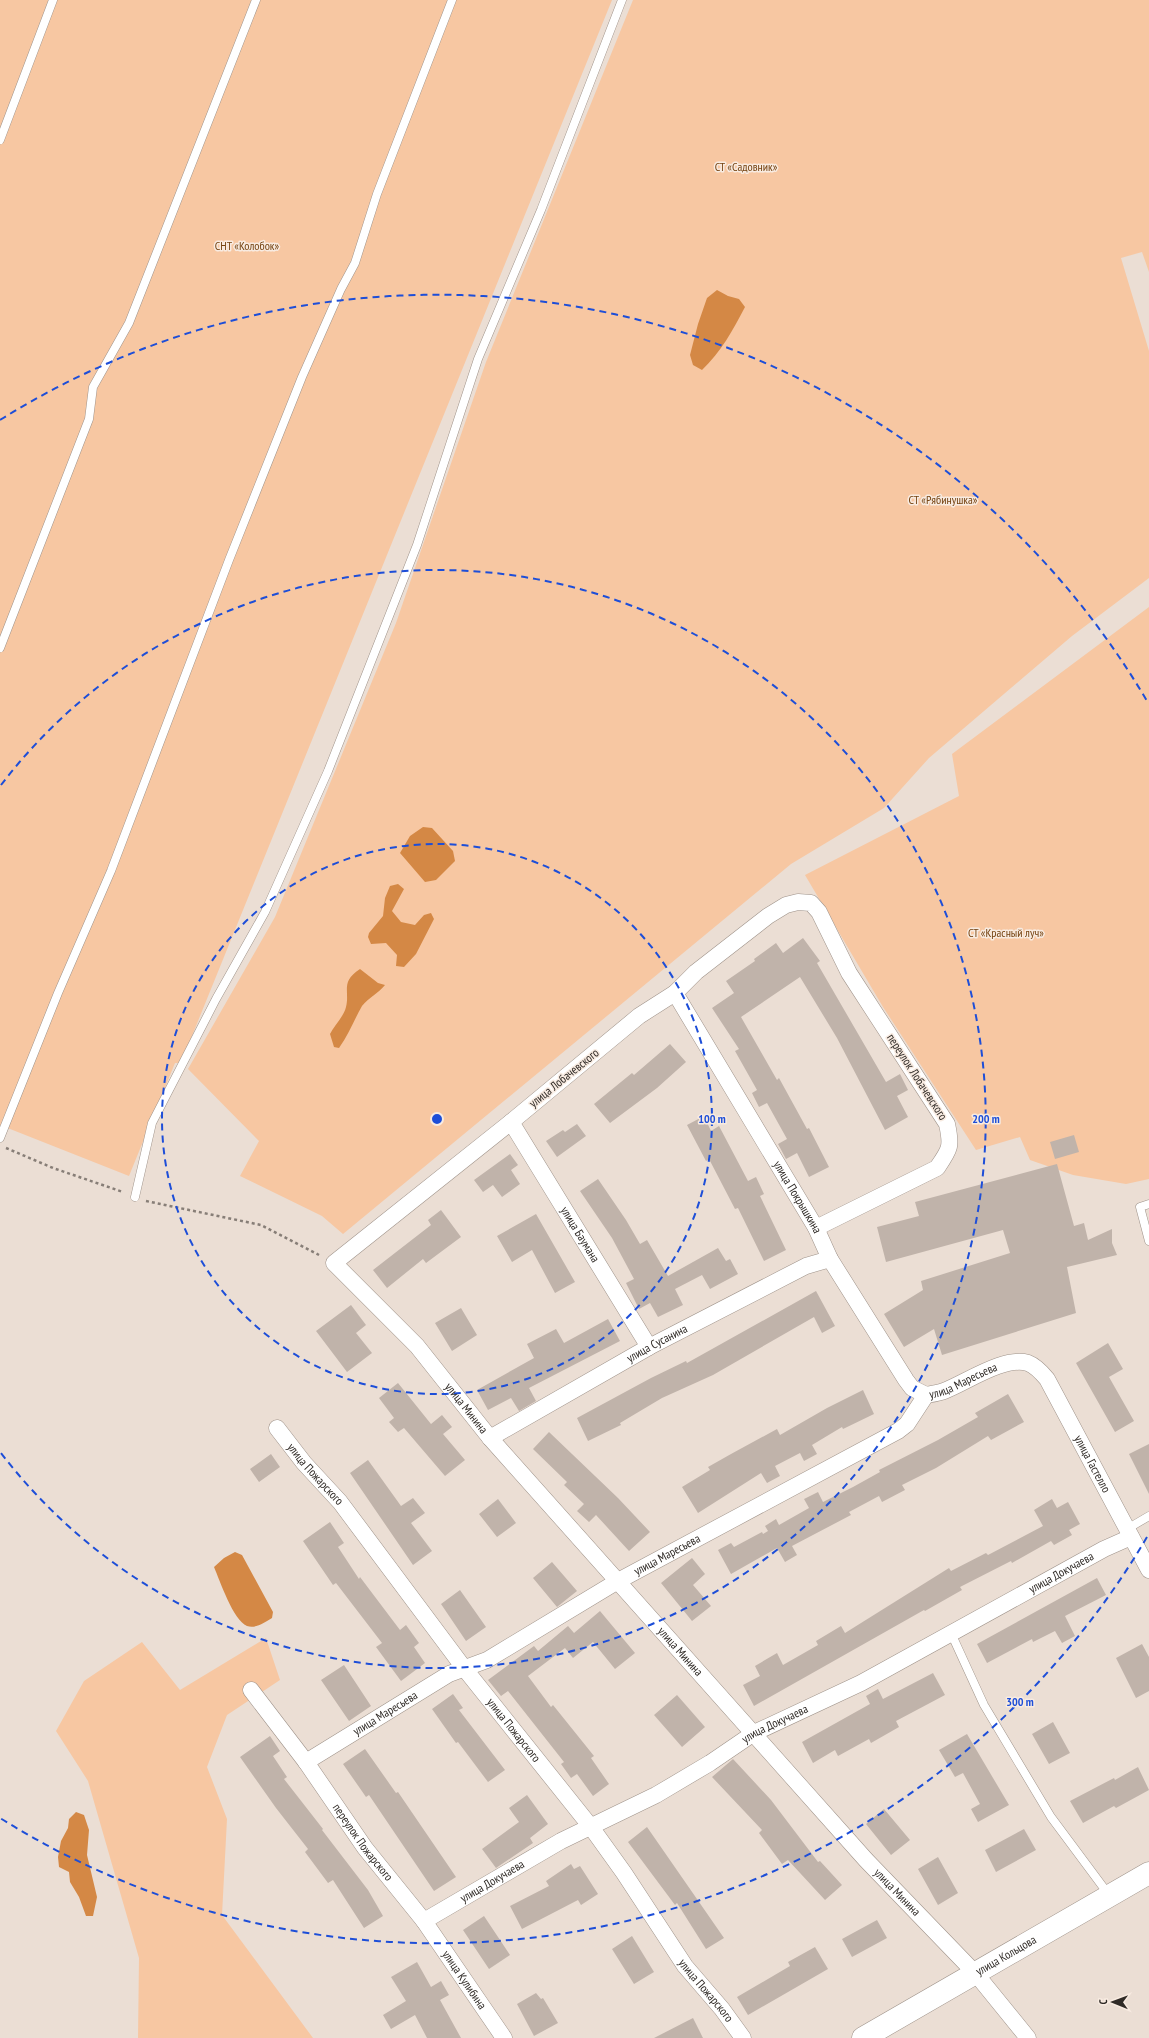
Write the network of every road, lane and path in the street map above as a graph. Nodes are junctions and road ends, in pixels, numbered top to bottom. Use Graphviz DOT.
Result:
graph roads {
  1 [pos="53,0"];
  2 [pos="256,0"];
  3 [pos="452,0"];
  4 [pos="622,0"];
  5 [pos="0,140"];
  6 [pos="0,648"];
  7 [pos="798,902"];
  8 [pos="675,992"];
  9 [pos="511,1122"];
  10 [pos="0,1138"];
  11 [pos="0,1146"];
  12 [pos="135,1197"];
  13 [pos="1149,1204"];
  14 [pos="816,1228"];
  15 [pos="1149,1241"];
  16 [pos="830,1259"];
  17 [pos="334,1263"];
  18 [pos="649,1347"];
  19 [pos="1028,1363"];
  20 [pos="926,1395"];
  21 [pos="277,1428"];
  22 [pos="490,1438"];
  23 [pos="1149,1516"];
  24 [pos="1129,1533"];
  25 [pos="1149,1570"];
  26 [pos="618,1582"];
  27 [pos="951,1633"];
  28 [pos="464,1668"];
  29 [pos="251,1690"];
  30 [pos="754,1734"];
  31 [pos="306,1762"];
  32 [pos="591,1827"];
  33 [pos="1149,1873"];
  34 [pos="1109,1896"];
  35 [pos="424,1921"];
  36 [pos="976,1974"];
  37 [pos="504,2038"];
  38 [pos="743,2038"];
  39 [pos="863,2038"];
  40 [pos="1028,2038"];
  1 -- 5 [label="lane"];
  2 -- 6 [label="lane"];
  3 -- 10 [label="lane"];
  4 -- 12 [label="lane"];
  7 -- 8 [label="street, улица Лобачевского"];
  7 -- 14 [label="street, переулок Лобачевского"];
  8 -- 9 [label="street, улица Лобачевского"];
  8 -- 14 [label="street, улица Покрышкина"];
  9 -- 17 [label="street, улица Лобачевского"];
  9 -- 18 [label="street, улица Баумана"];
  11 -- 12 [label="path"];
  12 -- 17 [label="path"];
  13 -- 15 [label="lane"];
  14 -- 16 [label="street, улица Покрышкина"];
  16 -- 18 [label="street, улица Сусанина"];
  16 -- 20 [label="street, улица Покрышкина"];
  17 -- 22 [label="street, улица Минина"];
  18 -- 22 [label="street, улица Сусанина"];
  19 -- 20 [label="street, улица Маресьева"];
  19 -- 24 [label="street, улица Гастелло"];
  20 -- 26 [label="street, улица Маресьева"];
  21 -- 28 [label="street, улица Пожарского"];
  22 -- 26 [label="street, улица Минина"];
  23 -- 24 [label="lane"];
  24 -- 25 [label="street, улица Гастелло"];
  24 -- 27 [label="street, улица Докучаева"];
  26 -- 28 [label="street, улица Маресьева"];
  26 -- 30 [label="street, улица Минина"];
  27 -- 30 [label="street, улица Докучаева"];
  27 -- 34 [label="lane"];
  28 -- 31 [label="street, улица Маресьева"];
  28 -- 32 [label="street, улица Пожарского"];
  29 -- 31 [label="street"];
  30 -- 32 [label="street, улица Докучаева"];
  30 -- 36 [label="street, улица Минина"];
  31 -- 35 [label="street, переулок Пожарского"];
  32 -- 35 [label="street, улица Докучаева"];
  32 -- 38 [label="street, улица Пожарского"];
  33 -- 34 [label="main road, улица Кольцова"];
  34 -- 36 [label="main road, улица Кольцова"];
  35 -- 37 [label="street, улица Кулибина"];
  36 -- 39 [label="main road, улица Кольцова"];
  36 -- 40 [label="street, улица Минина"];
}
